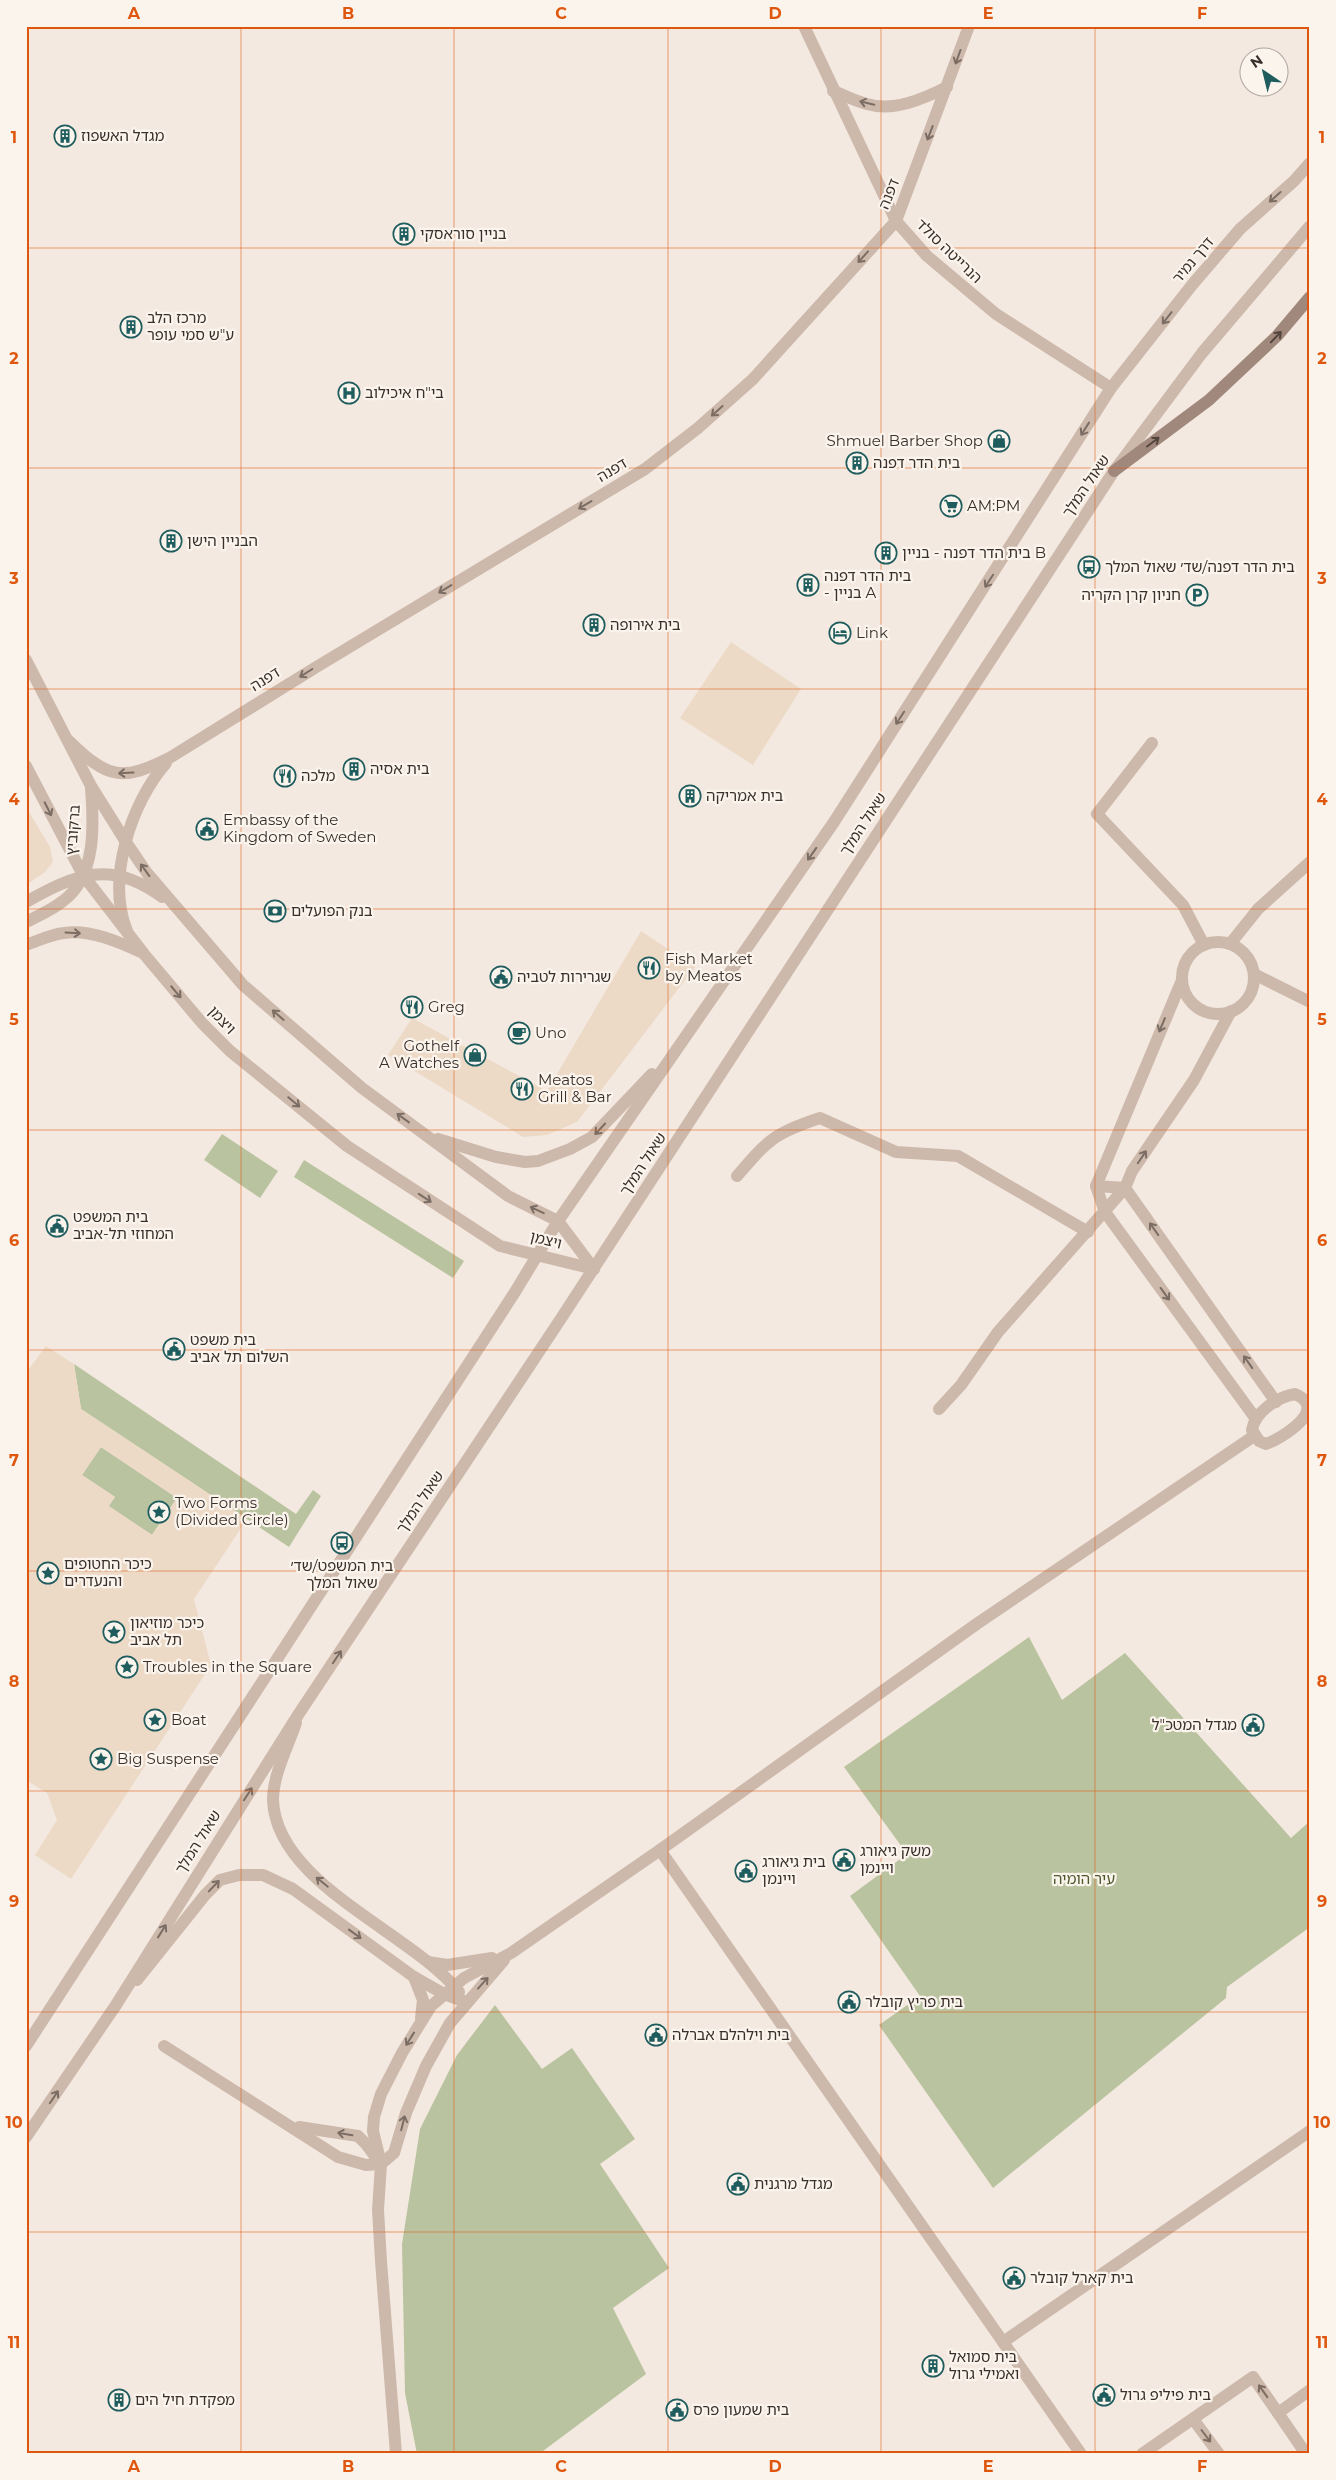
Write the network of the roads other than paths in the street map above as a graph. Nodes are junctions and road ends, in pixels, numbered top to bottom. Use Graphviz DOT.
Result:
graph roads {
  1 [pos="804,26"];
  2 [pos="969,26"];
  3 [pos="947,87"];
  4 [pos="833,91"];
  5 [pos="1310,163"];
  6 [pos="896,221"];
  7 [pos="1310,226"];
  8 [pos="1310,297"];
  9 [pos="1111,388"];
  10 [pos="1114,471"];
  11 [pos="26,660"];
  12 [pos="68,740"];
  13 [pos="1152,743"];
  14 [pos="171,757"];
  15 [pos="26,766"];
  16 [pos="90,786"];
  17 [pos="126,842"];
  18 [pos="1310,862"];
  19 [pos="83,875"];
  20 [pos="121,877"];
  21 [pos="26,902"];
  22 [pos="179,910"];
  23 [pos="26,922"];
  24 [pos="129,936"];
  25 [pos="1204,944"];
  26 [pos="1230,944"];
  27 [pos="26,945"];
  28 [pos="144,954"];
  29 [pos="1254,974"];
  30 [pos="1182,980"];
  31 [pos="1310,1002"];
  32 [pos="1232,1011"];
  33 [pos="681,1042"];
  34 [pos="429,1137"];
  35 [pos="737,1176"];
  36 [pos="1096,1186"];
  37 [pos="1125,1188"];
  38 [pos="1106,1212"];
  39 [pos="558,1221"];
  40 [pos="1088,1232"];
  41 [pos="539,1254"];
  42 [pos="594,1268"];
  43 [pos="1307,1399"];
  44 [pos="1276,1402"];
  45 [pos="939,1409"];
  46 [pos="1256,1419"];
  47 [pos="1254,1436"];
  48 [pos="298,1715"];
  49 [pos="660,1850"];
  50 [pos="511,1953"];
  51 [pos="427,1962"];
  52 [pos="414,1977"];
  53 [pos="449,1990"];
  54 [pos="466,2002"];
  55 [pos="116,2005"];
  56 [pos="421,2022"];
  57 [pos="26,2046"];
  58 [pos="164,2046"];
  59 [pos="287,2124"];
  60 [pos="1310,2131"];
  61 [pos="26,2137"];
  62 [pos="381,2164"];
  63 [pos="1003,2342"];
  64 [pos="1310,2390"];
  65 [pos="1278,2413"];
  66 [pos="1193,2419"];
  67 [pos="396,2454"];
  68 [pos="1081,2454"];
  69 [pos="1142,2454"];
  70 [pos="1219,2454"];
  71 [pos="1306,2454"];
  1 -- 4 [label="street, הנרייטה סולד"];
  2 -- 3 [label="street, דפנה, one-way"];
  3 -- 4 [label="street, one-way"];
  3 -- 6 [label="street, דפנה, one-way"];
  4 -- 6 [label="street, הנרייטה סולד"];
  5 -- 9 [label="street, דרך נמיר, one-way"];
  6 -- 9 [label="street, הנרייטה סולד"];
  6 -- 14 [label="street, דפנה, one-way"];
  7 -- 10 [label="street, שאול המלך"];
  10 -- 8 [label="main road, one-way"];
  9 -- 33 [label="street, שאול המלך, one-way"];
  10 -- 42 [label="street, שאול המלך"];
  11 -- 12 [label="street, ויצמן"];
  14 -- 12 [label="street, דפנה, one-way"];
  12 -- 16 [label="street, ויצמן"];
  13 -- 25 [label="street"];
  14 -- 17 [label="street, דפנה"];
  15 -- 19 [label="street, ויצמן, one-way"];
  16 -- 17 [label="street, ויצמן"];
  16 -- 19 [label="street, ברקוביץ"];
  17 -- 20 [label="street, דפנה"];
  22 -- 17 [label="street, ויצמן, one-way"];
  18 -- 26 [label="street"];
  19 -- 20 [label="street, ויצמן"];
  19 -- 21 [label="street, ברקוביץ"];
  19 -- 23 [label="street, ברקוביץ"];
  19 -- 24 [label="street, ויצמן"];
  20 -- 22 [label="street, ויצמן"];
  20 -- 24 [label="street, דפנה"];
  34 -- 22 [label="street, ויצמן, one-way"];
  24 -- 28 [label="street, ויצמן"];
  25 -- 26 [label="street"];
  25 -- 30 [label="street"];
  26 -- 29 [label="street"];
  27 -- 28 [label="street, one-way"];
  28 -- 41 [label="street, ויצמן, one-way"];
  29 -- 31 [label="street"];
  29 -- 32 [label="street"];
  30 -- 32 [label="street"];
  30 -- 36 [label="street, one-way"];
  37 -- 32 [label="street, one-way"];
  33 -- 34 [label="street, one-way"];
  33 -- 39 [label="street, שאול המלך"];
  39 -- 34 [label="street, ויצמן, one-way"];
  35 -- 40 [label="street"];
  36 -- 37 [label="street"];
  36 -- 38 [label="street"];
  37 -- 38 [label="street"];
  44 -- 37 [label="street, one-way"];
  38 -- 40 [label="street"];
  38 -- 46 [label="street, one-way"];
  39 -- 41 [label="street, שאול המלך"];
  39 -- 42 [label="street, ויצמן"];
  40 -- 45 [label="street"];
  41 -- 42 [label="street, ויצמן"];
  41 -- 57 [label="street, שאול המלך"];
  48 -- 42 [label="street, שאול המלך, one-way"];
  43 -- 44 [label="street"];
  43 -- 47 [label="street"];
  44 -- 46 [label="street"];
  46 -- 47 [label="street"];
  47 -- 49 [label="street"];
  51 -- 48 [label="street, one-way"];
  55 -- 48 [label="street, שאול המלך, one-way"];
  49 -- 50 [label="street"];
  49 -- 63 [label="street"];
  50 -- 51 [label="street"];
  50 -- 53 [label="street"];
  54 -- 50 [label="street, one-way"];
  51 -- 53 [label="street"];
  52 -- 53 [label="street"];
  55 -- 52 [label="street, one-way"];
  52 -- 56 [label="street"];
  53 -- 54 [label="street"];
  53 -- 56 [label="street"];
  62 -- 54 [label="street, one-way"];
  61 -- 55 [label="street, שאול המלך, one-way"];
  56 -- 62 [label="street, one-way"];
  58 -- 59 [label="street"];
  59 -- 62 [label="street"];
  62 -- 59 [label="street, one-way"];
  60 -- 63 [label="street"];
  62 -- 67 [label="street"];
  63 -- 68 [label="street"];
  64 -- 65 [label="street"];
  65 -- 66 [label="street, one-way"];
  65 -- 71 [label="street"];
  66 -- 69 [label="street"];
  66 -- 70 [label="street, one-way"];
}
